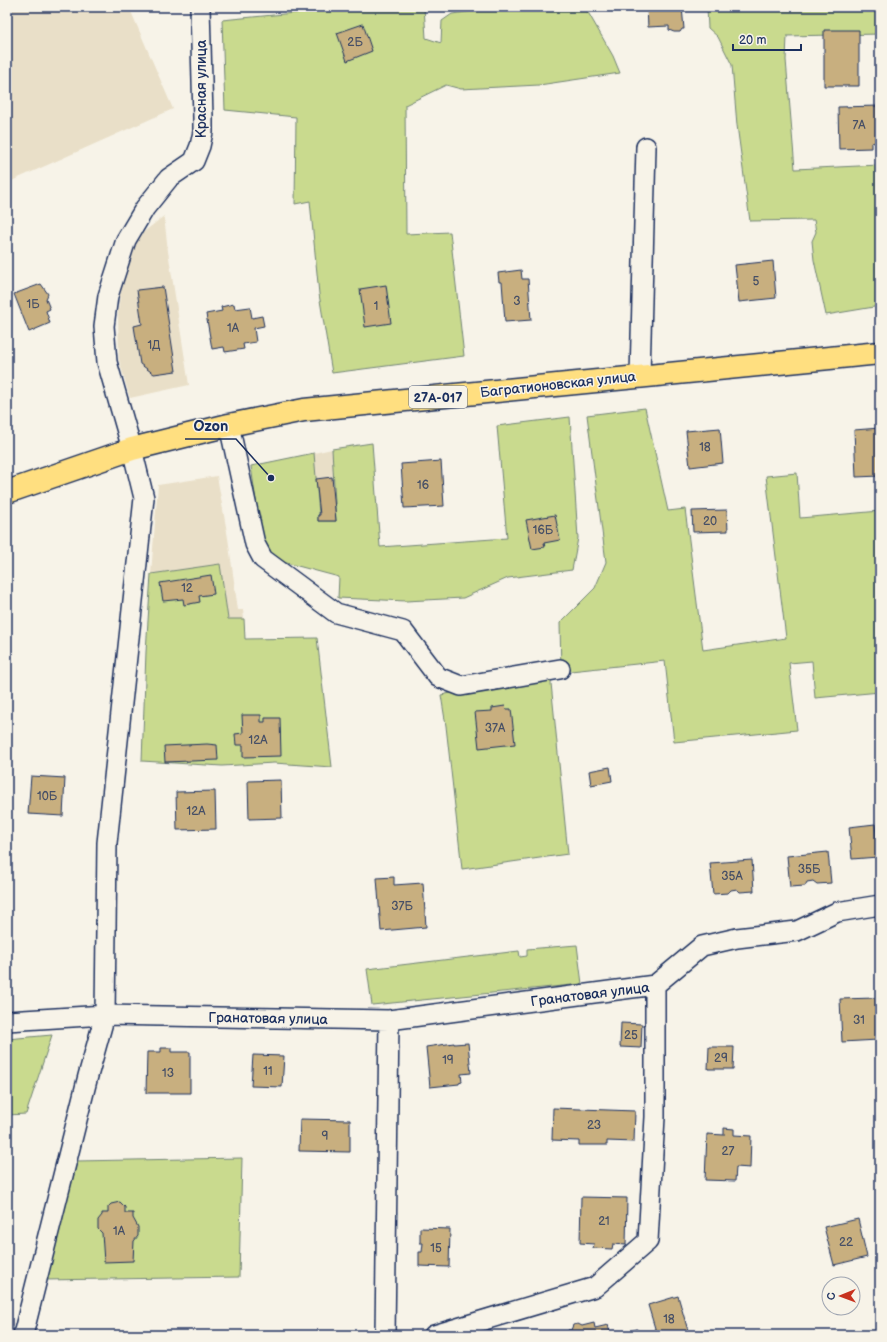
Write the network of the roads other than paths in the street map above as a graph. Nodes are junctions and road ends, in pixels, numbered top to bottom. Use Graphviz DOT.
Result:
graph roads {
  1 [pos="200,7"];
  2 [pos="646,147"];
  3 [pos="880,353"];
  4 [pos="640,376"];
  5 [pos="229,425"];
  6 [pos="132,449"];
  7 [pos="7,492"];
  8 [pos="560,669"];
  9 [pos="880,905"];
  10 [pos="655,985"];
  11 [pos="105,1015"];
  12 [pos="389,1020"];
  13 [pos="7,1021"];
  14 [pos="24,1335"];
  15 [pos="385,1335"];
  16 [pos="434,1335"];
  1 -- 6 [label="street, Красная улица"];
  2 -- 4 [label="street"];
  3 -- 4 [label="main road, Багратионовская улица / 27А-017"];
  4 -- 5 [label="main road, Багратионовская улица / 27А-017"];
  5 -- 6 [label="main road, Багратионовская улица / 27А-017"];
  5 -- 8 [label="street"];
  6 -- 7 [label="main road, Багратионовская улица / 27А-017"];
  6 -- 11 [label="street, Красная улица"];
  9 -- 10 [label="street"];
  10 -- 12 [label="street, Гранатовая улица"];
  10 -- 16 [label="street, Гранатовая улица"];
  11 -- 12 [label="street, Гранатовая улица"];
  11 -- 13 [label="street, Гранатовая улица"];
  11 -- 14 [label="street, Красная улица"];
  12 -- 15 [label="street"];
}
